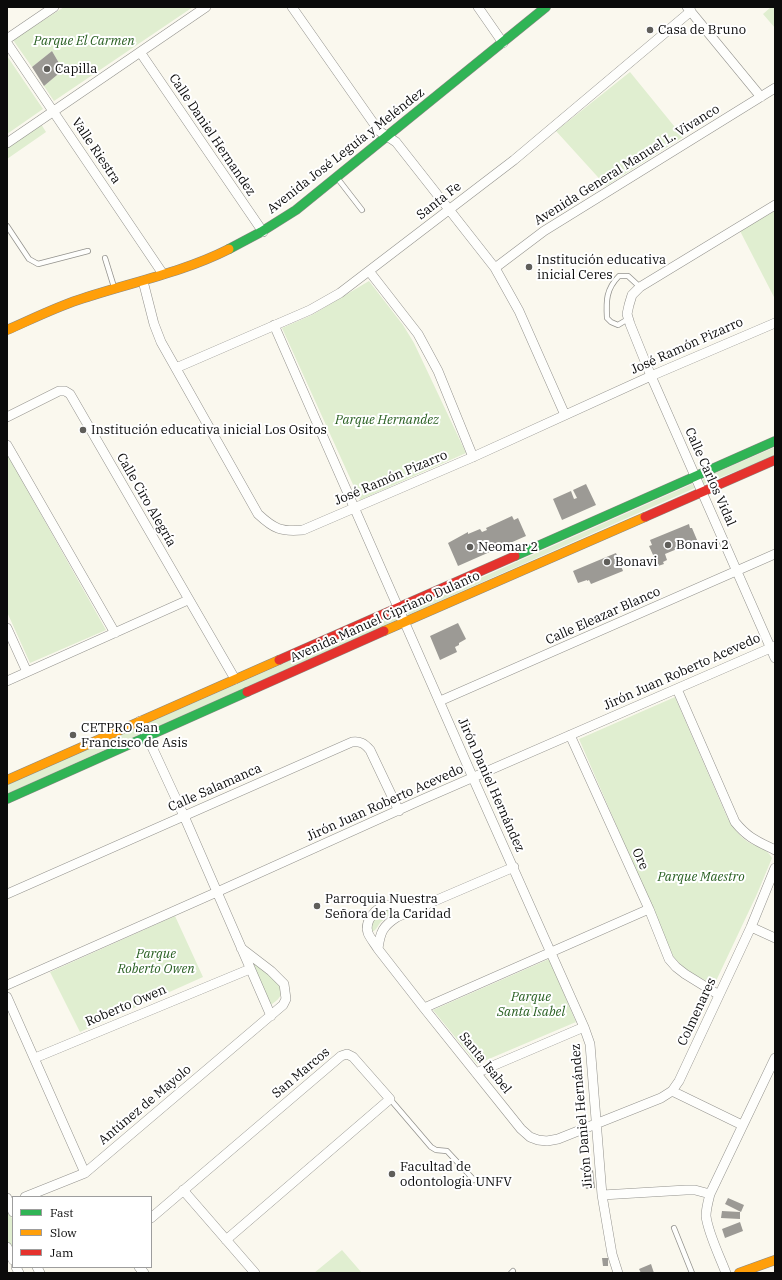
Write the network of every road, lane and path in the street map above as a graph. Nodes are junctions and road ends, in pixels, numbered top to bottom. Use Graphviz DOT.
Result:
graph roads {
  1 [pos="54,7"];
  2 [pos="206,7"];
  3 [pos="292,7"];
  4 [pos="478,7"];
  5 [pos="546,7"];
  6 [pos="689,9"];
  7 [pos="7,38"];
  8 [pos="7,43"];
  9 [pos="503,43"];
  10 [pos="140,52"];
  11 [pos="775,88"];
  12 [pos="761,97"];
  13 [pos="53,111"];
  14 [pos="387,136"];
  15 [pos="7,143"];
  16 [pos="337,177"];
  17 [pos="775,205"];
  18 [pos="362,210"];
  19 [pos="449,210"];
  20 [pos="7,226"];
  21 [pos="263,232"];
  22 [pos="88,251"];
  23 [pos="105,258"];
  24 [pos="495,268"];
  25 [pos="369,271"];
  26 [pos="163,274"];
  27 [pos="143,281"];
  28 [pos="640,287"];
  29 [pos="114,289"];
  30 [pos="628,319"];
  31 [pos="775,323"];
  32 [pos="274,325"];
  33 [pos="7,330"];
  34 [pos="176,368"];
  35 [pos="651,376"];
  36 [pos="565,415"];
  37 [pos="7,417"];
  38 [pos="775,441"];
  39 [pos="7,445"];
  40 [pos="473,457"];
  41 [pos="775,460"];
  42 [pos="695,476"];
  43 [pos="702,492"];
  44 [pos="355,508"];
  45 [pos="775,554"];
  46 [pos="736,571"];
  47 [pos="188,600"];
  48 [pos="398,607"];
  49 [pos="405,622"];
  50 [pos="7,628"];
  51 [pos="115,633"];
  52 [pos="773,647"];
  53 [pos="775,658"];
  54 [pos="27,672"];
  55 [pos="235,679"];
  56 [pos="7,681"];
  57 [pos="677,689"];
  58 [pos="440,701"];
  59 [pos="140,721"];
  60 [pos="570,735"];
  61 [pos="147,737"];
  62 [pos="473,778"];
  63 [pos="7,780"];
  64 [pos="7,799"];
  65 [pos="399,810"];
  66 [pos="184,816"];
  67 [pos="775,850"];
  68 [pos="514,867"];
  69 [pos="775,868"];
  70 [pos="217,892"];
  71 [pos="7,894"];
  72 [pos="649,909"];
  73 [pos="413,910"];
  74 [pos="751,927"];
  75 [pos="775,938"];
  76 [pos="241,948"];
  77 [pos="378,949"];
  78 [pos="552,952"];
  79 [pos="250,970"];
  80 [pos="7,985"];
  81 [pos="720,995"];
  82 [pos="7,996"];
  83 [pos="424,1008"];
  84 [pos="270,1016"];
  85 [pos="584,1027"];
  86 [pos="35,1058"];
  87 [pos="775,1058"];
  88 [pos="476,1072"];
  89 [pos="672,1091"];
  90 [pos="390,1099"];
  91 [pos="597,1124"];
  92 [pos="742,1125"];
  93 [pos="85,1173"];
  94 [pos="474,1180"];
  95 [pos="182,1190"];
  96 [pos="710,1194"];
  97 [pos="602,1195"];
  98 [pos="28,1196"];
  99 [pos="152,1217"];
  100 [pos="674,1228"];
  101 [pos="226,1240"];
  102 [pos="7,1247"];
  103 [pos="12,1258"];
  104 [pos="775,1260"];
  105 [pos="255,1273"];
  106 [pos="618,1273"];
  107 [pos="692,1273"];
  108 [pos="726,1273"];
  109 [pos="739,1273"];
  1 -- 7 [label="street"];
  2 -- 10 [label="street"];
  3 -- 14 [label="street"];
  4 -- 9 [label="street"];
  5 -- 9 [label="main road, Avenida José Leguía y Meléndez"];
  6 -- 12 [label="street"];
  6 -- 19 [label="street, Santa Fe"];
  8 -- 13 [label="street, Valle Riestra"];
  9 -- 14 [label="main road, Avenida José Leguía y Meléndez"];
  10 -- 13 [label="street"];
  10 -- 21 [label="street, Calle Daniel Hernandez"];
  11 -- 12 [label="street, Avenida General Manuel L. Vivanco"];
  12 -- 24 [label="street, Avenida General Manuel L. Vivanco"];
  13 -- 15 [label="street"];
  13 -- 26 [label="street, Valle Riestra"];
  14 -- 16 [label="main road, Avenida José Leguía y Meléndez"];
  14 -- 19 [label="street"];
  16 -- 18 [label="lane"];
  16 -- 21 [label="main road, Avenida José Leguía y Meléndez"];
  17 -- 28 [label="street"];
  19 -- 24 [label="street"];
  19 -- 25 [label="street, Santa Fe"];
  20 -- 22 [label="lane"];
  21 -- 26 [label="main road, Avenida José Leguía y Meléndez"];
  23 -- 29 [label="lane"];
  24 -- 36 [label="street"];
  25 -- 32 [label="street, Santa Fe"];
  25 -- 40 [label="street"];
  26 -- 27 [label="main road, Avenida José Leguía y Meléndez"];
  27 -- 29 [label="main road, Avenida José Leguía y Meléndez"];
  27 -- 34 [label="street, José Ramón Pizarro"];
  28 -- 30 [label="street, Calle Carlos Vidal"];
  28 -- 30 [label="lane"];
  29 -- 33 [label="main road, Avenida José Leguía y Meléndez"];
  30 -- 35 [label="street, Calle Carlos Vidal"];
  31 -- 35 [label="street, José Ramón Pizarro"];
  32 -- 34 [label="street, Santa Fe"];
  32 -- 44 [label="street, Jirón Daniel Hernández"];
  34 -- 44 [label="street, José Ramón Pizarro"];
  35 -- 36 [label="street, José Ramón Pizarro"];
  35 -- 42 [label="street, Calle Carlos Vidal"];
  36 -- 40 [label="street, José Ramón Pizarro"];
  37 -- 47 [label="street, Calle Ciro Alegría"];
  38 -- 42 [label="main road, Avenida Manuel Cipriano Dulanto"];
  39 -- 51 [label="street"];
  40 -- 44 [label="street, José Ramón Pizarro"];
  41 -- 43 [label="main road, Avenida Manuel Cipriano Dulanto"];
  42 -- 43 [label="street, Calle Carlos Vidal"];
  42 -- 48 [label="main road, Avenida Manuel Cipriano Dulanto"];
  43 -- 46 [label="street, Calle Carlos Vidal"];
  43 -- 49 [label="main road, Avenida Manuel Cipriano Dulanto"];
  44 -- 48 [label="street, Jirón Daniel Hernández"];
  45 -- 46 [label="street, Calle Eleazar Blanco"];
  46 -- 52 [label="street, Calle Carlos Vidal"];
  46 -- 58 [label="street, Calle Eleazar Blanco"];
  47 -- 51 [label="street"];
  47 -- 55 [label="street, Calle Ciro Alegría"];
  48 -- 49 [label="street, Jirón Daniel Hernández"];
  48 -- 55 [label="main road, Avenida Manuel Cipriano Dulanto"];
  49 -- 58 [label="street, Jirón Daniel Hernández"];
  49 -- 61 [label="main road, Avenida Manuel Cipriano Dulanto"];
  50 -- 54 [label="street"];
  51 -- 54 [label="street"];
  52 -- 53 [label="street, Calle Carlos Vidal"];
  52 -- 57 [label="street, Jirón Juan Roberto Acevedo"];
  54 -- 56 [label="street"];
  55 -- 59 [label="main road, Avenida Manuel Cipriano Dulanto"];
  57 -- 60 [label="street, Jirón Juan Roberto Acevedo"];
  57 -- 67 [label="street"];
  58 -- 62 [label="street, Jirón Daniel Hernández"];
  59 -- 61 [label="street, Antúnez de Mayolo"];
  59 -- 63 [label="main road, Avenida Manuel Cipriano Dulanto"];
  60 -- 62 [label="street, Jirón Juan Roberto Acevedo"];
  60 -- 72 [label="street, Ore"];
  61 -- 64 [label="main road, Avenida Manuel Cipriano Dulanto"];
  61 -- 66 [label="street, Antúnez de Mayolo"];
  62 -- 65 [label="street, Jirón Juan Roberto Acevedo"];
  62 -- 68 [label="street, Jirón Daniel Hernández"];
  65 -- 66 [label="street, Calle Salamanca"];
  65 -- 70 [label="street, Jirón Juan Roberto Acevedo"];
  66 -- 70 [label="street, Antúnez de Mayolo"];
  66 -- 71 [label="street, Calle Salamanca"];
  68 -- 73 [label="street"];
  68 -- 78 [label="street, Jirón Daniel Hernández"];
  69 -- 74 [label="street, Colmenares"];
  70 -- 76 [label="street, Antúnez de Mayolo"];
  70 -- 80 [label="street, Jirón Juan Roberto Acevedo"];
  72 -- 78 [label="street"];
  72 -- 81 [label="street, Ore"];
  73 -- 77 [label="street"];
  73 -- 77 [label="street, Santa Isabel"];
  74 -- 75 [label="street"];
  74 -- 81 [label="street, Colmenares"];
  76 -- 79 [label="street, Antúnez de Mayolo"];
  76 -- 84 [label="street, Antúnez de Mayolo"];
  77 -- 83 [label="street, Santa Isabel"];
  78 -- 83 [label="street"];
  78 -- 85 [label="street, Jirón Daniel Hernández"];
  79 -- 84 [label="street, Antúnez de Mayolo"];
  79 -- 86 [label="street, Roberto Owen"];
  81 -- 89 [label="street, Colmenares"];
  82 -- 86 [label="street"];
  83 -- 88 [label="street, Santa Isabel"];
  84 -- 93 [label="street, Antúnez de Mayolo"];
  85 -- 88 [label="street"];
  85 -- 91 [label="street, Jirón Daniel Hernández"];
  86 -- 93 [label="street"];
  87 -- 92 [label="street"];
  88 -- 91 [label="street, Santa Isabel"];
  89 -- 91 [label="street, Colmenares"];
  89 -- 92 [label="street"];
  90 -- 94 [label="lane"];
  90 -- 95 [label="street, San Marcos"];
  90 -- 101 [label="street"];
  91 -- 97 [label="street, Jirón Daniel Hernández"];
  92 -- 96 [label="street"];
  93 -- 98 [label="street, Antúnez de Mayolo"];
  95 -- 99 [label="street, San Marcos"];
  95 -- 101 [label="street"];
  96 -- 97 [label="street"];
  96 -- 108 [label="street"];
  97 -- 106 [label="street, Jirón Daniel Hernández"];
  100 -- 107 [label="lane"];
  101 -- 105 [label="street"];
  102 -- 103 [label="street"];
  104 -- 109 [label="main road"];
}
